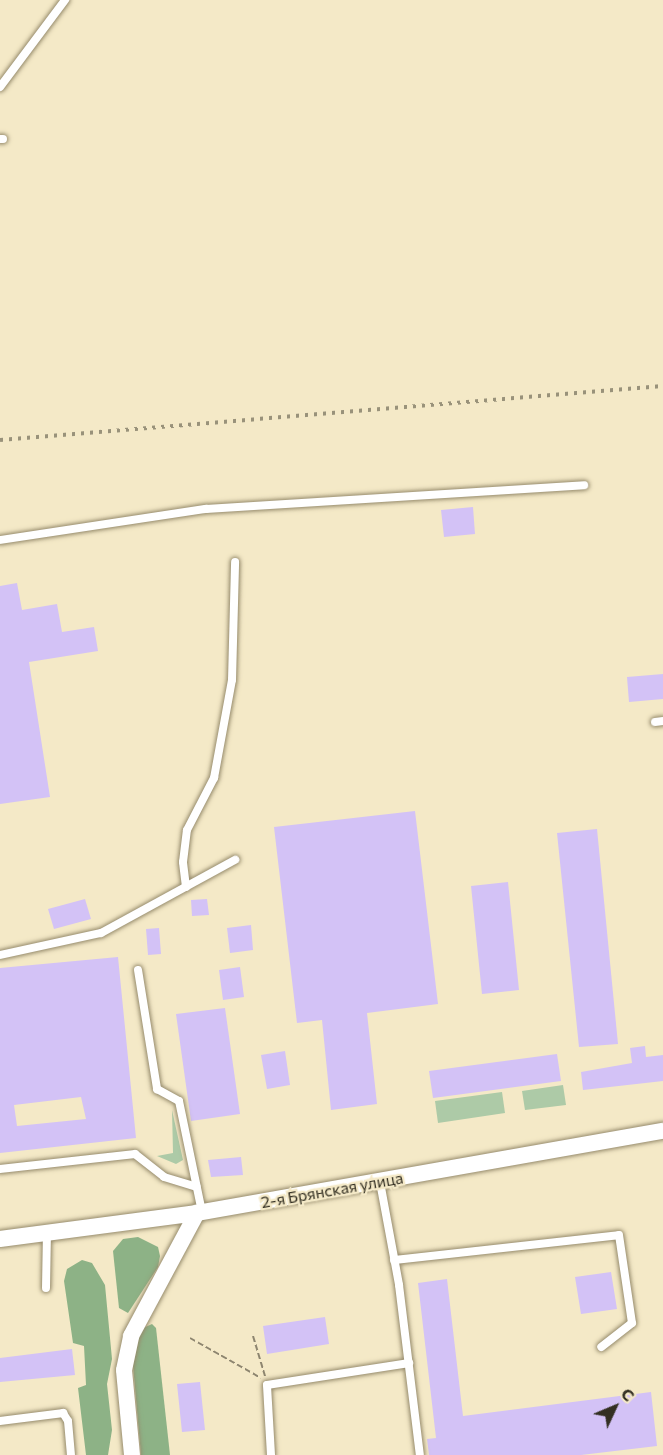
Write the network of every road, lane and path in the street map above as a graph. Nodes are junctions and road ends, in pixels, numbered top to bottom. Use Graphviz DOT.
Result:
graph roads {
  1 [pos="65,0"];
  2 [pos="0,87"];
  3 [pos="584,485"];
  4 [pos="0,540"];
  5 [pos="235,562"];
  6 [pos="235,860"];
  7 [pos="186,887"];
  8 [pos="0,955"];
  9 [pos="138,970"];
  10 [pos="663,1131"];
  11 [pos="0,1169"];
  12 [pos="380,1182"];
  13 [pos="197,1187"];
  14 [pos="199,1212"];
  15 [pos="47,1231"];
  16 [pos="0,1239"];
  17 [pos="394,1260"];
  18 [pos="46,1288"];
  19 [pos="253,1336"];
  20 [pos="190,1338"];
  21 [pos="601,1347"];
  22 [pos="409,1363"];
  23 [pos="267,1385"];
  24 [pos="0,1421"];
  25 [pos="71,1455"];
  26 [pos="132,1455"];
  27 [pos="271,1455"];
  28 [pos="420,1455"];
  1 -- 2 [label="lane"];
  3 -- 4 [label="lane"];
  5 -- 7 [label="lane"];
  6 -- 7 [label="lane"];
  7 -- 8 [label="lane"];
  9 -- 13 [label="lane"];
  10 -- 12 [label="street, 2-я Брянская улица"];
  11 -- 13 [label="lane"];
  12 -- 14 [label="street, 2-я Брянская улица"];
  12 -- 17 [label="lane"];
  13 -- 14 [label="lane"];
  14 -- 15 [label="street, 2-я Брянская улица"];
  14 -- 26 [label="street"];
  15 -- 16 [label="street, 2-я Брянская улица"];
  15 -- 18 [label="lane"];
  17 -- 21 [label="lane"];
  17 -- 22 [label="lane"];
  19 -- 23 [label="path"];
  20 -- 23 [label="path"];
  22 -- 23 [label="lane"];
  22 -- 28 [label="lane"];
  23 -- 27 [label="lane"];
  24 -- 25 [label="lane"];
}
